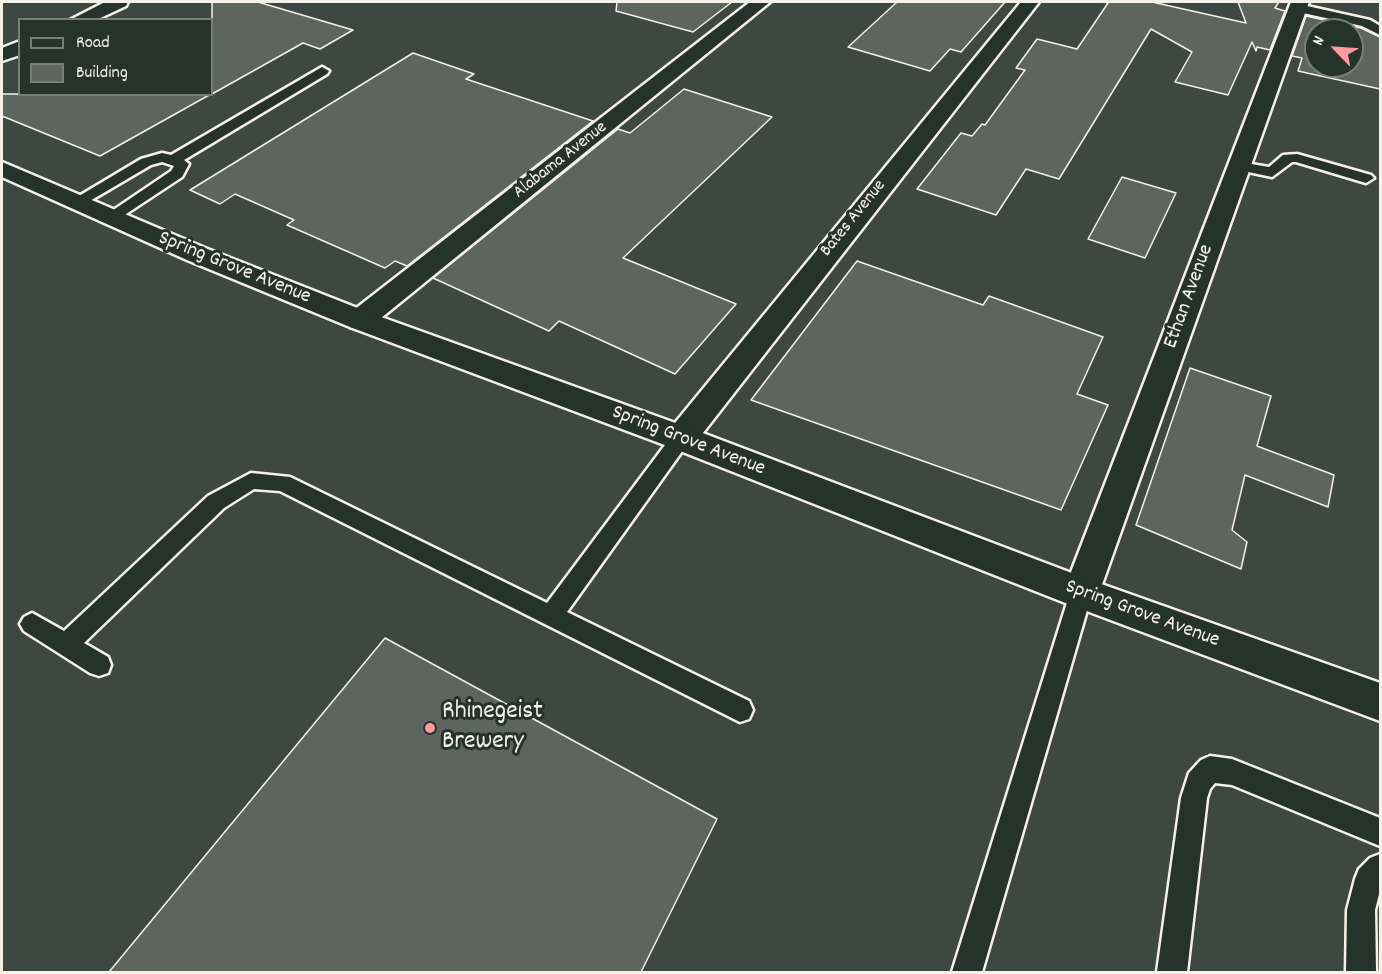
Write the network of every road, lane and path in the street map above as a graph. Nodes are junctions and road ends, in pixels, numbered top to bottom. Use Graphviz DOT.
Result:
graph roads {
  1 [pos="118,2"];
  2 [pos="761,2"];
  3 [pos="1030,2"];
  4 [pos="1341,2"];
  5 [pos="1299,5"];
  6 [pos="1340,17"];
  7 [pos="83,18"];
  8 [pos="1380,31"];
  9 [pos="18,48"];
  10 [pos="2,55"];
  11 [pos="322,71"];
  12 [pos="172,161"];
  13 [pos="1239,166"];
  14 [pos="2,169"];
  15 [pos="1366,178"];
  16 [pos="77,202"];
  17 [pos="111,217"];
  18 [pos="360,320"];
  19 [pos="681,438"];
  20 [pos="1081,593"];
  21 [pos="551,616"];
  22 [pos="32,624"];
  23 [pos="66,645"];
  24 [pos="99,665"];
  25 [pos="1380,702"];
  26 [pos="740,710"];
  27 [pos="1380,832"];
  28 [pos="1380,868"];
  29 [pos="967,972"];
  30 [pos="1172,972"];
  31 [pos="1361,972"];
  1 -- 7 [label="street"];
  2 -- 18 [label="street, Alabama Avenue"];
  3 -- 19 [label="street, Bates Avenue"];
  4 -- 6 [label="lane"];
  5 -- 6 [label="lane"];
  5 -- 13 [label="street, Ethan Avenue"];
  6 -- 8 [label="lane"];
  9 -- 10 [label="street"];
  11 -- 12 [label="lane"];
  12 -- 16 [label="lane"];
  12 -- 17 [label="lane"];
  13 -- 15 [label="lane"];
  13 -- 20 [label="street, Ethan Avenue"];
  14 -- 16 [label="street, Spring Grove Avenue"];
  16 -- 17 [label="street, Spring Grove Avenue"];
  17 -- 18 [label="street, Spring Grove Avenue"];
  18 -- 19 [label="street, Spring Grove Avenue"];
  19 -- 20 [label="street, Spring Grove Avenue"];
  19 -- 21 [label="lane"];
  20 -- 25 [label="street, Spring Grove Avenue"];
  20 -- 29 [label="lane"];
  21 -- 23 [label="lane"];
  21 -- 26 [label="lane"];
  22 -- 23 [label="lane"];
  23 -- 24 [label="lane"];
  27 -- 30 [label="lane"];
  28 -- 31 [label="lane"];
}
